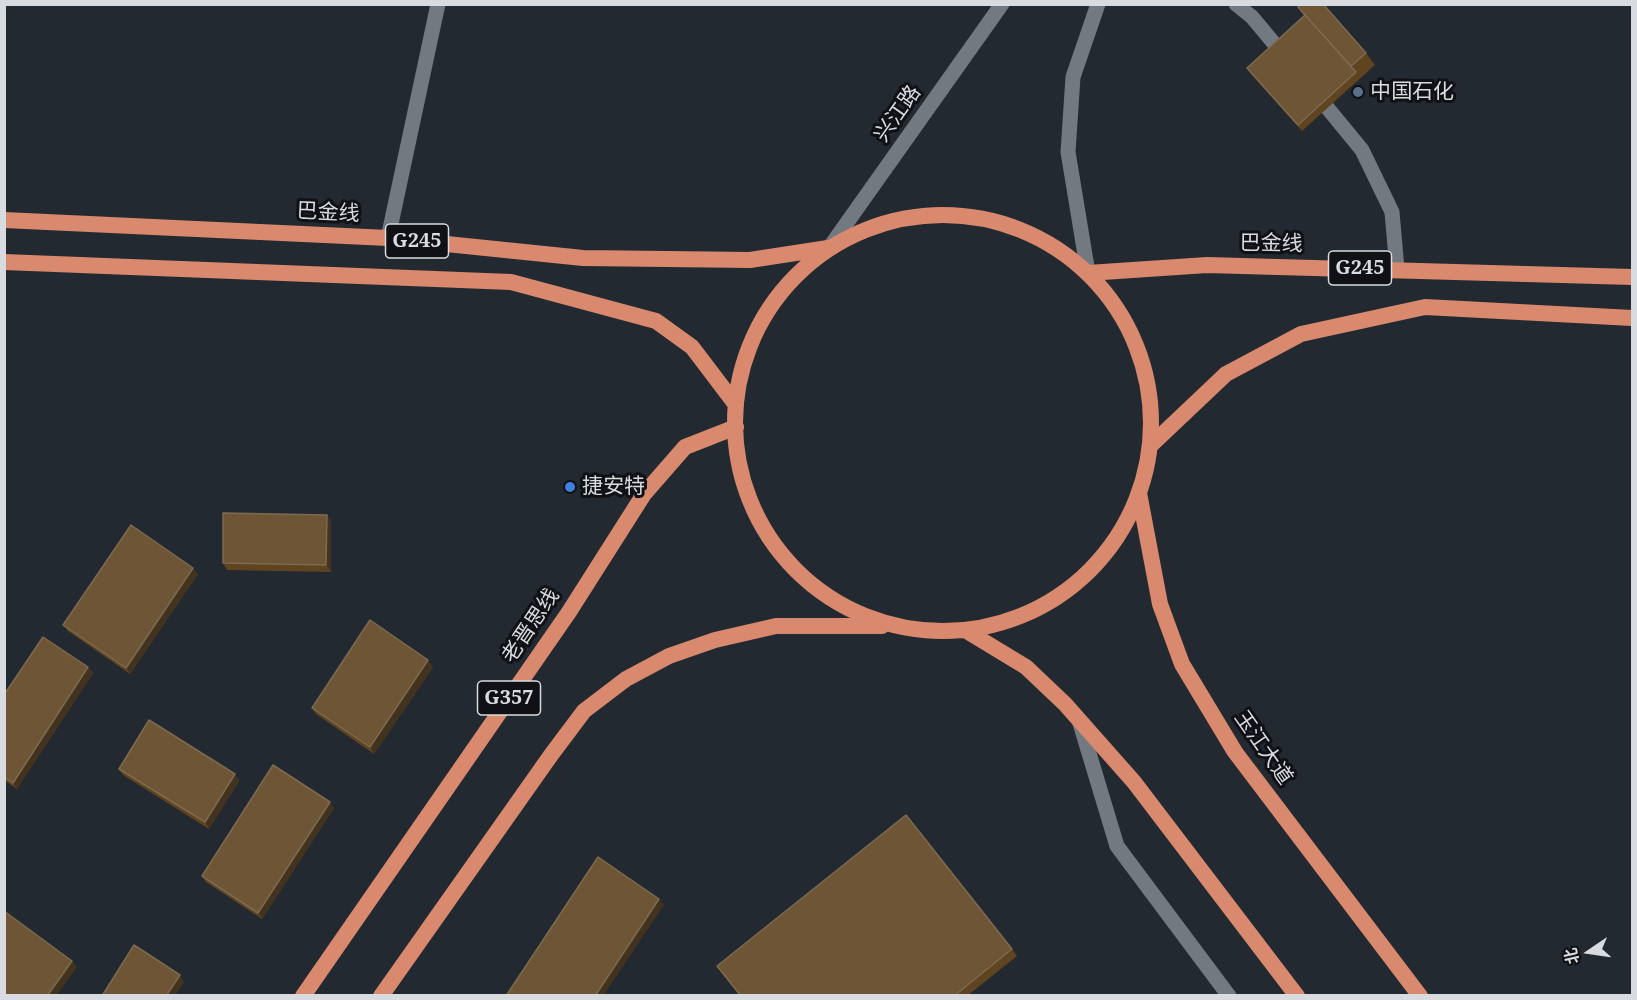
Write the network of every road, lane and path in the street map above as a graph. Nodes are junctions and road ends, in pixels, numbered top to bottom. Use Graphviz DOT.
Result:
graph roads {
  1 [pos="438,4"];
  2 [pos="1002,4"];
  3 [pos="1098,4"];
  4 [pos="1236,4"];
  5 [pos="4,220"];
  6 [pos="388,238"];
  7 [pos="829,248"];
  8 [pos="4,262"];
  9 [pos="1397,269"];
  10 [pos="1088,273"];
  11 [pos="1632,277"];
  12 [pos="1632,318"];
  13 [pos="736,405"];
  14 [pos="736,427"];
  15 [pos="1150,446"];
  16 [pos="1139,493"];
  17 [pos="898,626"];
  18 [pos="965,630"];
  19 [pos="1079,720"];
  20 [pos="303,996"];
  21 [pos="381,996"];
  22 [pos="1229,996"];
  23 [pos="1298,996"];
  24 [pos="1420,996"];
  1 -- 6 [label="main road"];
  2 -- 7 [label="main road, 兴江路"];
  3 -- 10 [label="main road"];
  4 -- 9 [label="main road"];
  5 -- 6 [label="highway, 巴金线 / G245"];
  6 -- 7 [label="highway, 巴金线 / G245"];
  7 -- 10 [label="highway"];
  7 -- 13 [label="highway"];
  8 -- 13 [label="highway, G245"];
  9 -- 10 [label="highway, 巴金线 / G245"];
  9 -- 11 [label="highway, 巴金线 / G245"];
  10 -- 15 [label="highway"];
  12 -- 15 [label="highway, G245"];
  13 -- 14 [label="highway"];
  14 -- 17 [label="highway"];
  14 -- 20 [label="highway, 老晋思线 / G357"];
  15 -- 16 [label="highway"];
  16 -- 18 [label="highway"];
  16 -- 24 [label="highway, 玉江大道"];
  17 -- 18 [label="highway"];
  17 -- 21 [label="highway"];
  18 -- 19 [label="highway"];
  19 -- 22 [label="main road"];
  19 -- 23 [label="highway"];
}
